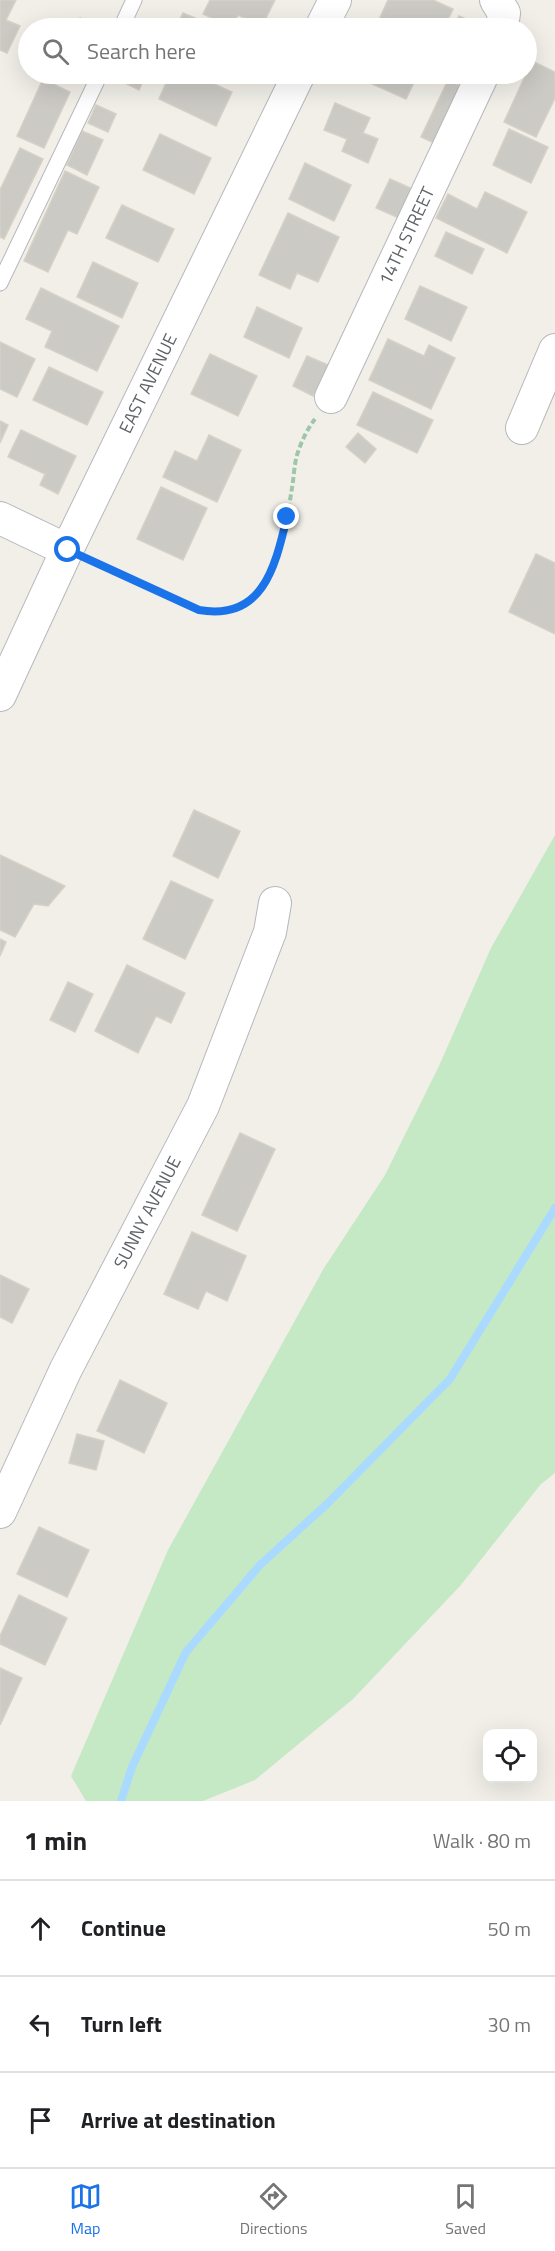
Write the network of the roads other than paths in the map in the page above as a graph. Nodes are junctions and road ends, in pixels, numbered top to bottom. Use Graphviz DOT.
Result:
graph roads {
  1 [pos="134,0"];
  2 [pos="335,0"];
  3 [pos="495,0"];
  4 [pos="126,18"];
  5 [pos="326,18"];
  6 [pos="503,18"];
  7 [pos="94,84"];
  8 [pos="294,84"];
  9 [pos="478,84"];
  10 [pos="0,283"];
  11 [pos="555,350"];
  12 [pos="331,397"];
  13 [pos="522,428"];
  14 [pos="0,518"];
  15 [pos="68,550"];
  16 [pos="0,695"];
  17 [pos="275,903"];
  18 [pos="0,1512"];
  1 -- 4 [label="lane"];
  2 -- 5 [label="street"];
  3 -- 6 [label="street"];
  7 -- 10 [label="lane"];
  8 -- 15 [label="street, EAST AVENUE"];
  9 -- 12 [label="street, 14TH STREET"];
  11 -- 13 [label="street"];
  14 -- 15 [label="street"];
  15 -- 16 [label="street, EAST AVENUE"];
  17 -- 18 [label="street, SUNNY AVENUE"];
}
